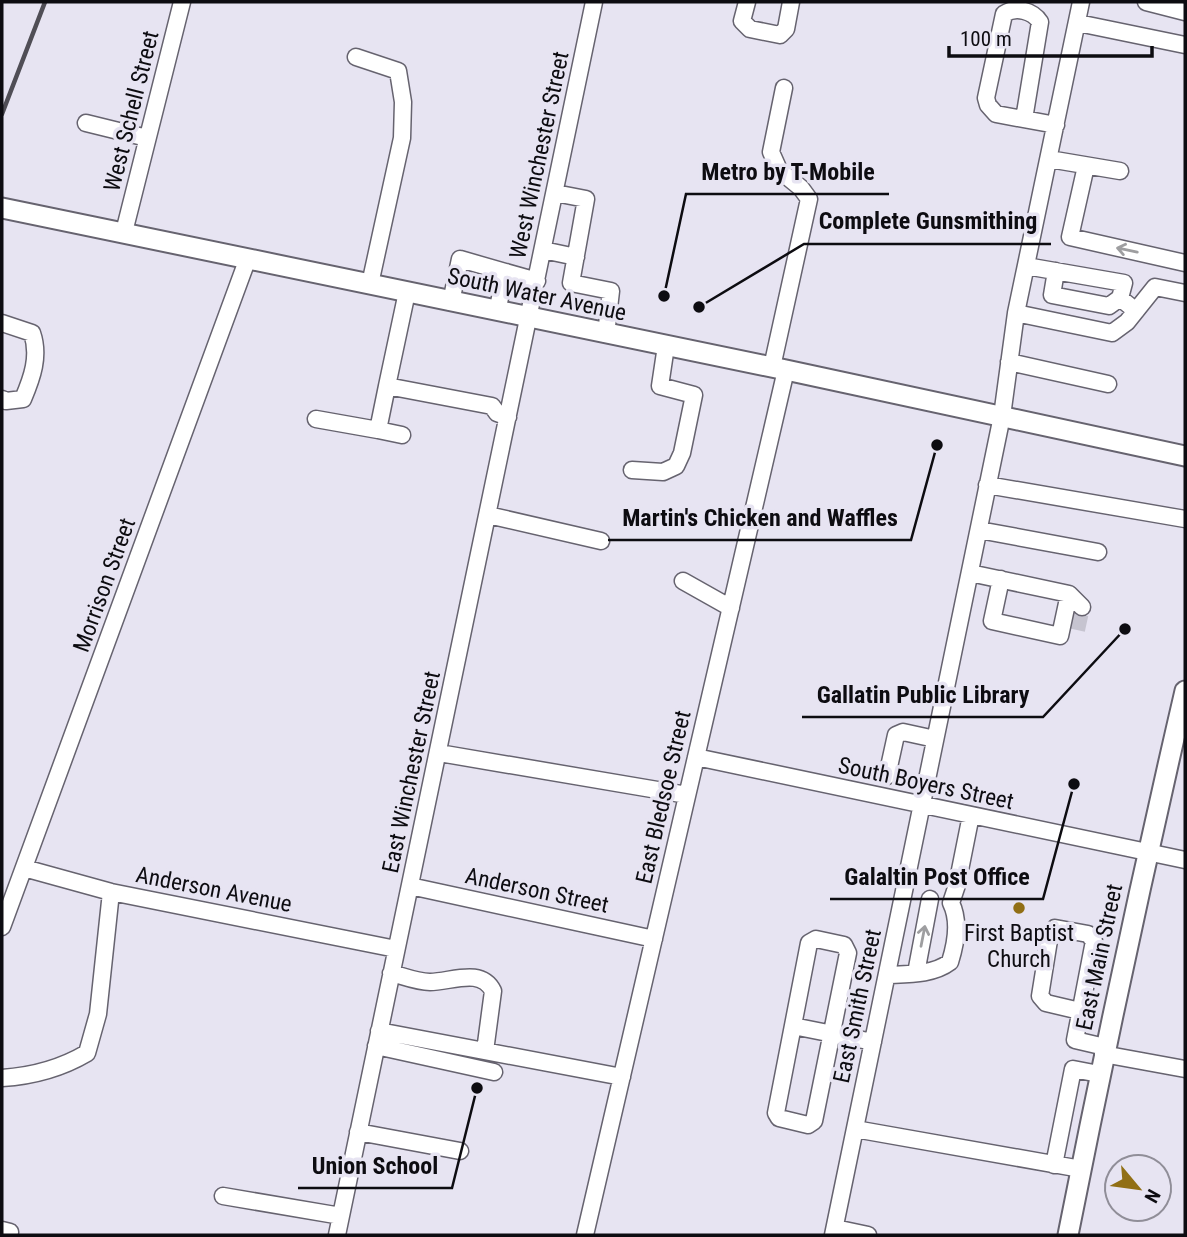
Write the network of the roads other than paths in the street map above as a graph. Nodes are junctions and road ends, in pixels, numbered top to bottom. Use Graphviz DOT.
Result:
graph roads {
  1 [pos="182,2"];
  2 [pos="594,2"];
  3 [pos="747,2"];
  4 [pos="791,2"];
  5 [pos="1081,2"];
  6 [pos="1146,2"];
  7 [pos="1185,12"];
  8 [pos="1078,23"];
  9 [pos="1185,45"];
  10 [pos="356,57"];
  11 [pos="784,88"];
  12 [pos="1024,119"];
  13 [pos="86,123"];
  14 [pos="1056,125"];
  15 [pos="147,138"];
  16 [pos="1049,159"];
  17 [pos="1086,166"];
  18 [pos="1120,171"];
  19 [pos="555,192"];
  20 [pos="2,208"];
  21 [pos="124,232"];
  22 [pos="543,250"];
  23 [pos="576,257"];
  24 [pos="248,258"];
  25 [pos="1185,263"];
  26 [pos="1026,266"];
  27 [pos="1056,271"];
  28 [pos="506,272"];
  29 [pos="537,281"];
  30 [pos="370,284"];
  31 [pos="407,292"];
  32 [pos="1185,293"];
  33 [pos="1120,298"];
  34 [pos="451,302"];
  35 [pos="497,311"];
  36 [pos="1136,311"];
  37 [pos="1016,313"];
  38 [pos="529,318"];
  39 [pos="2,323"];
  40 [pos="606,334"];
  41 [pos="666,346"];
  42 [pos="1009,362"];
  43 [pos="779,368"];
  44 [pos="1108,384"];
  45 [pos="387,386"];
  46 [pos="2,399"];
  47 [pos="512,399"];
  48 [pos="492,406"];
  49 [pos="1002,416"];
  50 [pos="508,417"];
  51 [pos="316,419"];
  52 [pos="378,430"];
  53 [pos="401,435"];
  54 [pos="1185,456"];
  55 [pos="632,470"];
  56 [pos="987,485"];
  57 [pos="488,515"];
  58 [pos="1185,519"];
  59 [pos="979,530"];
  60 [pos="601,541"];
  61 [pos="1098,552"];
  62 [pos="970,572"];
  63 [pos="1001,579"];
  64 [pos="683,581"];
  65 [pos="1069,594"];
  66 [pos="1082,607"];
  67 [pos="731,608"];
  68 [pos="1077,630"];
  69 [pos="1060,636"];
  70 [pos="1185,691"];
  71 [pos="935,739"];
  72 [pos="439,753"];
  73 [pos="696,757"];
  74 [pos="887,776"];
  75 [pos="687,795"];
  76 [pos="922,805"];
  77 [pos="971,815"];
  78 [pos="1147,853"];
  79 [pos="1185,860"];
  80 [pos="24,867"];
  81 [pos="410,886"];
  82 [pos="111,892"];
  83 [pos="904,894"];
  84 [pos="930,899"];
  85 [pos="951,903"];
  86 [pos="2,927"];
  87 [pos="654,939"];
  88 [pos="396,949"];
  89 [pos="391,973"];
  90 [pos="916,973"];
  91 [pos="887,975"];
  92 [pos="1080,1011"];
  93 [pos="793,1026"];
  94 [pos="832,1034"];
  95 [pos="378,1038"];
  96 [pos="873,1042"];
  97 [pos="1104,1050"];
  98 [pos="485,1051"];
  99 [pos="1185,1069"];
  100 [pos="494,1072"];
  101 [pos="1099,1074"];
  102 [pos="622,1077"];
  103 [pos="2,1078"];
  104 [pos="855,1129"];
  105 [pos="358,1132"];
  106 [pos="460,1151"];
  107 [pos="1054,1165"];
  108 [pos="1081,1169"];
  109 [pos="223,1196"];
  110 [pos="341,1216"];
  111 [pos="834,1232"];
  112 [pos="337,1235"];
  113 [pos="585,1235"];
  114 [pos="868,1235"];
  115 [pos="1068,1235"];
  1 -- 15 [label="street, West Schell Street"];
  2 -- 19 [label="street, West Winchester Street"];
  3 -- 4 [label="street"];
  5 -- 8 [label="street, East Smith Street"];
  6 -- 7 [label="street"];
  8 -- 9 [label="street"];
  8 -- 14 [label="street, East Smith Street"];
  10 -- 30 [label="street"];
  11 -- 43 [label="street, East Bledsoe Street"];
  12 -- 12 [label="street"];
  12 -- 14 [label="street"];
  13 -- 15 [label="street"];
  14 -- 16 [label="street, East Smith Street"];
  15 -- 21 [label="street, West Schell Street"];
  16 -- 17 [label="street"];
  16 -- 26 [label="street, East Smith Street"];
  17 -- 18 [label="street"];
  25 -- 17 [label="street, one-way"];
  19 -- 22 [label="street, West Winchester Street"];
  19 -- 23 [label="street"];
  20 -- 21 [label="main road, South Water Avenue"];
  21 -- 24 [label="main road, South Water Avenue"];
  22 -- 23 [label="street"];
  22 -- 29 [label="street, West Winchester Street"];
  23 -- 40 [label="street"];
  24 -- 30 [label="main road, South Water Avenue"];
  24 -- 80 [label="street, Morrison Street"];
  26 -- 27 [label="street"];
  26 -- 37 [label="street, East Smith Street"];
  27 -- 33 [label="street"];
  27 -- 33 [label="street"];
  28 -- 29 [label="street"];
  28 -- 34 [label="street"];
  28 -- 35 [label="street"];
  29 -- 38 [label="street, West Winchester Street"];
  30 -- 31 [label="main road, South Water Avenue"];
  31 -- 34 [label="main road, South Water Avenue"];
  31 -- 45 [label="street"];
  32 -- 36 [label="street"];
  33 -- 36 [label="street"];
  34 -- 35 [label="main road, South Water Avenue"];
  35 -- 38 [label="main road, South Water Avenue"];
  36 -- 37 [label="street"];
  37 -- 42 [label="street, East Smith Street"];
  38 -- 40 [label="main road, South Water Avenue"];
  38 -- 47 [label="street, East Winchester Street"];
  39 -- 46 [label="street"];
  40 -- 41 [label="main road, South Water Avenue"];
  41 -- 43 [label="main road, South Water Avenue"];
  41 -- 55 [label="street"];
  42 -- 44 [label="street"];
  42 -- 49 [label="street, East Smith Street"];
  43 -- 49 [label="main road, South Water Avenue"];
  43 -- 67 [label="street, East Bledsoe Street"];
  45 -- 48 [label="street"];
  45 -- 52 [label="street"];
  47 -- 48 [label="street"];
  47 -- 50 [label="street, East Winchester Street"];
  48 -- 50 [label="street"];
  49 -- 54 [label="main road, South Water Avenue"];
  49 -- 56 [label="street, East Smith Street"];
  50 -- 57 [label="street, East Winchester Street"];
  51 -- 52 [label="street"];
  52 -- 53 [label="street"];
  56 -- 58 [label="street"];
  56 -- 59 [label="street, East Smith Street"];
  57 -- 60 [label="street"];
  57 -- 72 [label="street, East Winchester Street"];
  59 -- 61 [label="street"];
  59 -- 62 [label="street, East Smith Street"];
  62 -- 63 [label="street"];
  62 -- 71 [label="street, East Smith Street"];
  63 -- 65 [label="street"];
  63 -- 69 [label="street"];
  64 -- 67 [label="street"];
  65 -- 66 [label="street"];
  65 -- 69 [label="street"];
  67 -- 73 [label="street, East Bledsoe Street"];
  68 -- 69 [label="street"];
  70 -- 78 [label="main road, East Main Street"];
  71 -- 74 [label="street"];
  71 -- 76 [label="street, East Smith Street"];
  72 -- 75 [label="street"];
  72 -- 81 [label="street, East Winchester Street"];
  73 -- 75 [label="street, East Bledsoe Street"];
  73 -- 76 [label="street, South Boyers Street"];
  75 -- 87 [label="street, East Bledsoe Street"];
  76 -- 77 [label="street, South Boyers Street"];
  76 -- 83 [label="street, East Smith Street"];
  77 -- 78 [label="street, South Boyers Street"];
  77 -- 85 [label="street"];
  78 -- 79 [label="street, South Boyers Street"];
  78 -- 97 [label="main road, East Main Street"];
  80 -- 82 [label="street, Anderson Avenue"];
  80 -- 86 [label="street, Morrison Street"];
  81 -- 87 [label="street, Anderson Street"];
  81 -- 88 [label="street, East Winchester Street"];
  82 -- 88 [label="street, Anderson Avenue"];
  82 -- 103 [label="street"];
  83 -- 84 [label="street"];
  83 -- 91 [label="street, East Smith Street"];
  84 -- 85 [label="street"];
  90 -- 84 [label="street, one-way"];
  85 -- 90 [label="street"];
  87 -- 102 [label="street, East Bledsoe Street"];
  88 -- 89 [label="street, East Winchester Street"];
  89 -- 95 [label="street, East Winchester Street"];
  89 -- 98 [label="street"];
  90 -- 91 [label="street"];
  91 -- 96 [label="street, East Smith Street"];
  92 -- 92 [label="street"];
  92 -- 97 [label="street"];
  93 -- 94 [label="street"];
  93 -- 94 [label="street"];
  93 -- 94 [label="street"];
  94 -- 96 [label="street"];
  95 -- 98 [label="street"];
  95 -- 100 [label="street"];
  95 -- 105 [label="street, East Winchester Street"];
  96 -- 104 [label="street, East Smith Street"];
  97 -- 99 [label="street"];
  97 -- 101 [label="main road, East Main Street"];
  98 -- 102 [label="street"];
  101 -- 107 [label="street"];
  101 -- 108 [label="main road, East Main Street"];
  102 -- 113 [label="street, East Bledsoe Street"];
  104 -- 107 [label="street"];
  104 -- 111 [label="street, East Smith Street"];
  105 -- 106 [label="street"];
  105 -- 110 [label="street, East Winchester Street"];
  107 -- 108 [label="street"];
  108 -- 115 [label="main road, East Main Street"];
  109 -- 110 [label="street"];
  110 -- 112 [label="street, East Winchester Street"];
  111 -- 114 [label="street"];
}
